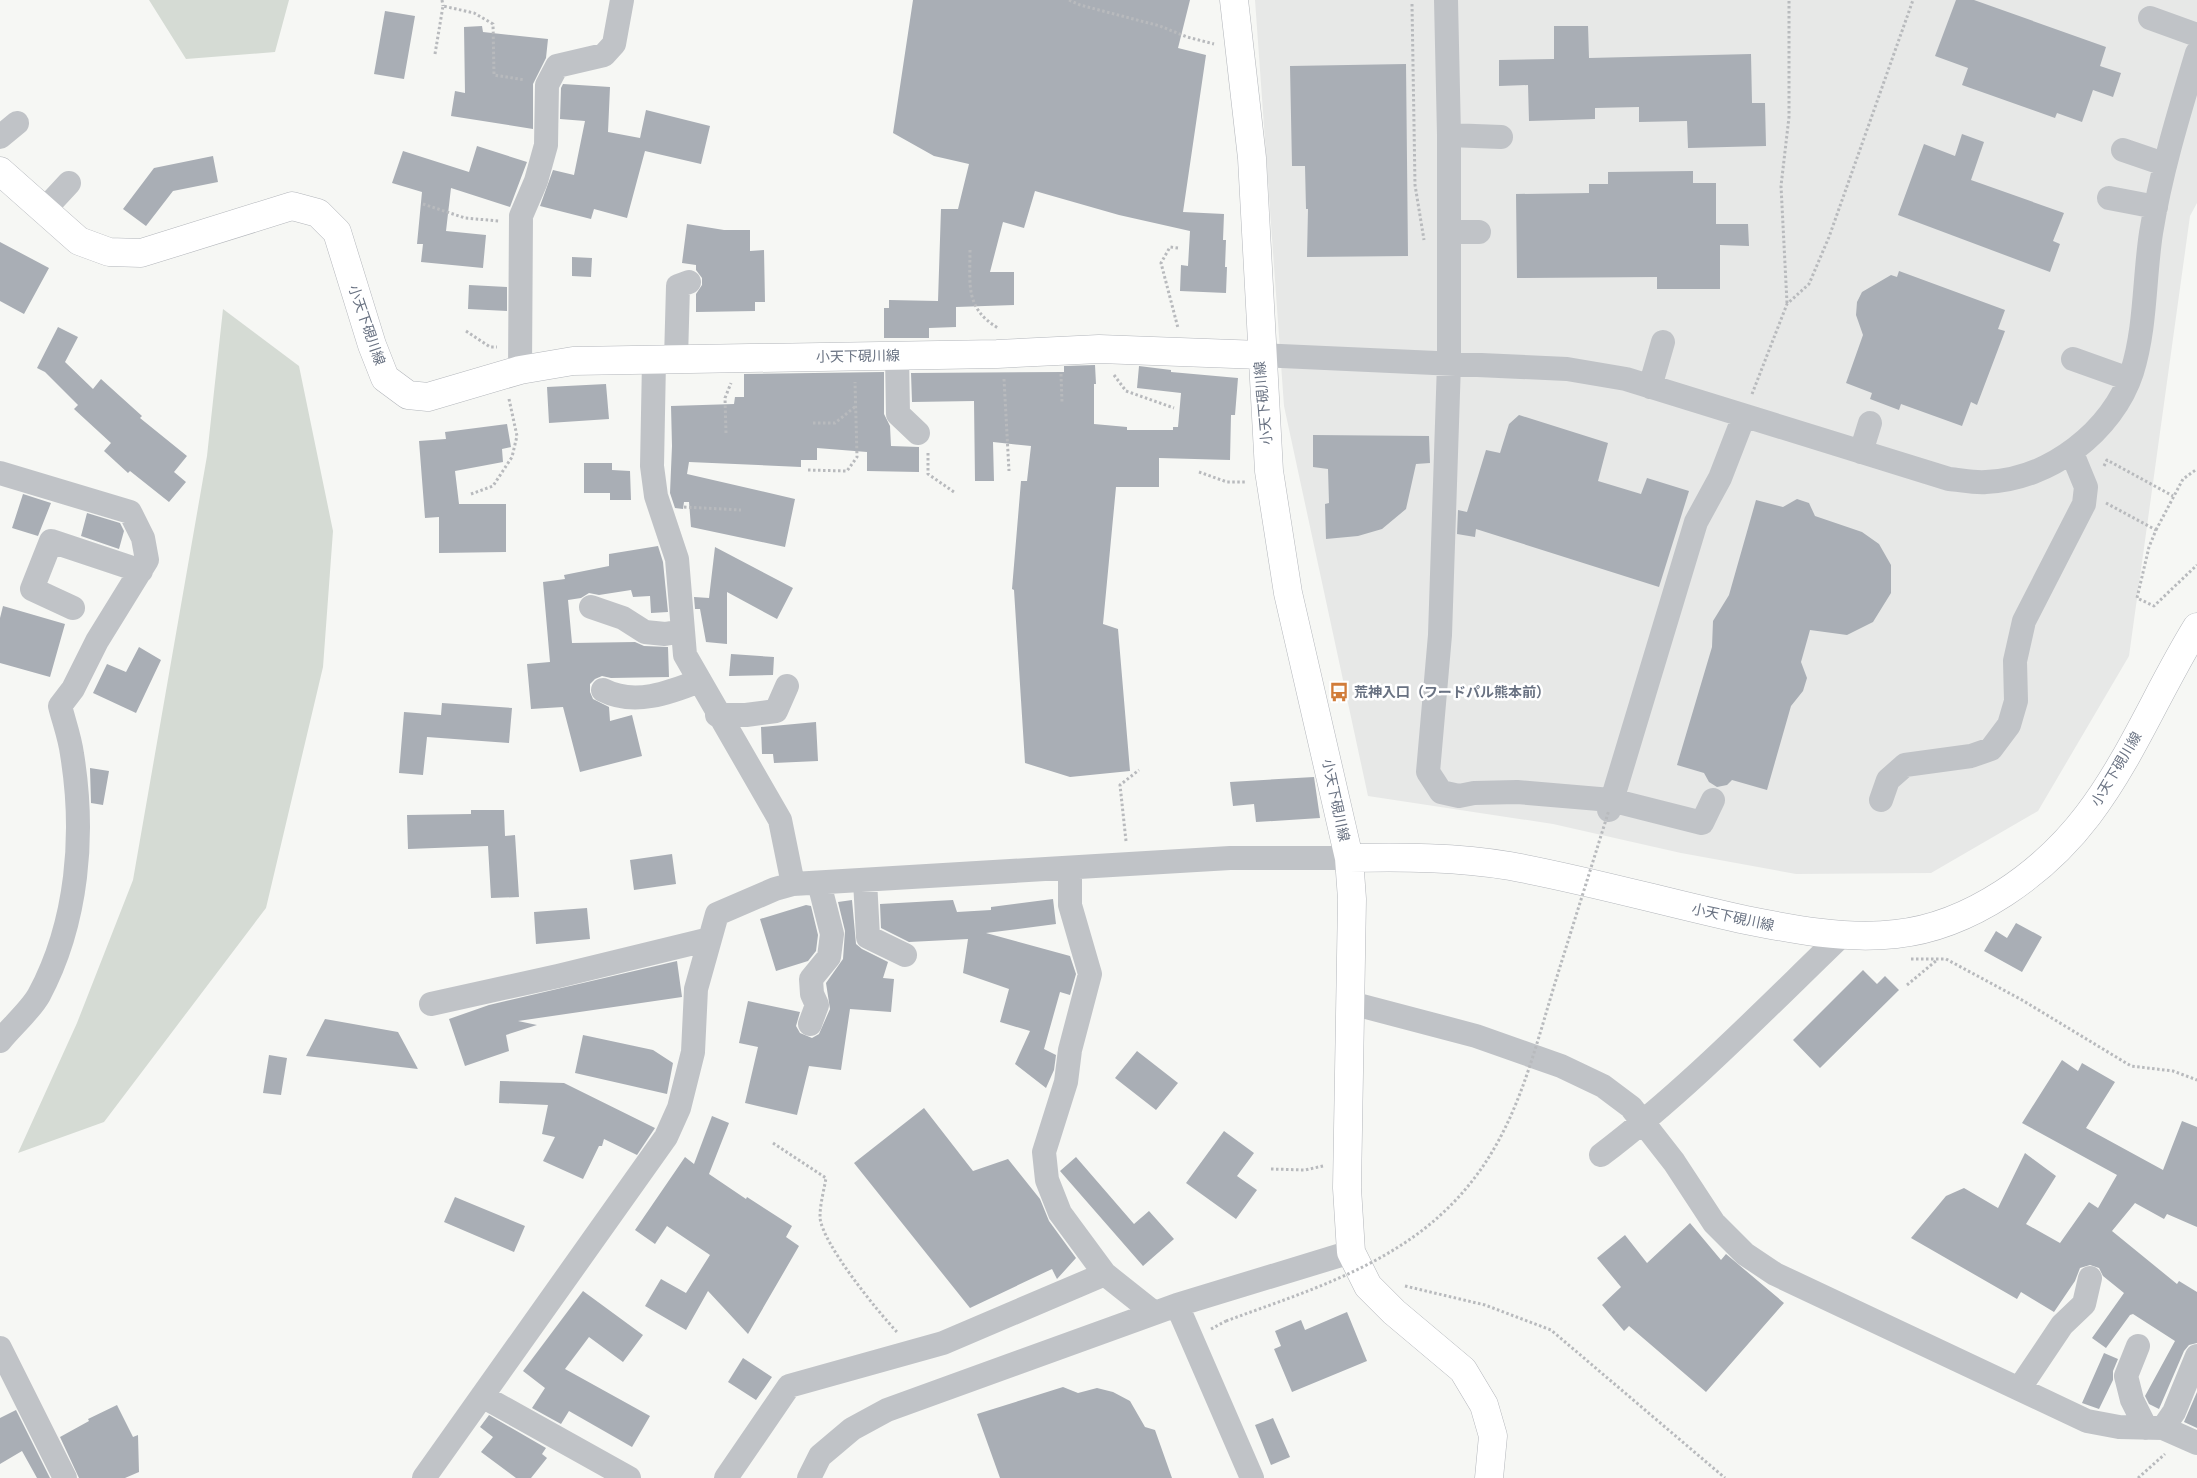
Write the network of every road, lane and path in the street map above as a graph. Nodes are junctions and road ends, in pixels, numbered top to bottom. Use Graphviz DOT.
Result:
graph roads {
  1 [pos="442,0"];
  2 [pos="622,0"];
  3 [pos="1069,0"];
  4 [pos="1234,0"];
  5 [pos="1446,0"];
  6 [pos="1789,0"];
  7 [pos="1913,0"];
  8 [pos="1412,4"];
  9 [pos="443,6"];
  10 [pos="2150,18"];
  11 [pos="2197,35"];
  12 [pos="1239,47"];
  13 [pos="2197,53"];
  14 [pos="435,54"];
  15 [pos="547,93"];
  16 [pos="1449,135"];
  17 [pos="1500,137"];
  18 [pos="2123,150"];
  19 [pos="2164,164"];
  20 [pos="0,171"];
  21 [pos="69,183"];
  22 [pos="2109,198"];
  23 [pos="423,204"];
  24 [pos="2156,207"];
  25 [pos="44,210"];
  26 [pos="522,222"];
  27 [pos="1449,232"];
  28 [pos="1479,232"];
  29 [pos="1424,244"];
  30 [pos="1178,248"];
  31 [pos="970,250"];
  32 [pos="689,282"];
  33 [pos="1787,304"];
  34 [pos="466,331"];
  35 [pos="1663,342"];
  36 [pos="1098,350"];
  37 [pos="1186,352"];
  38 [pos="1010,353"];
  39 [pos="897,355"];
  40 [pos="1261,355"];
  41 [pos="857,356"];
  42 [pos="736,358"];
  43 [pos="2072,359"];
  44 [pos="665,360"];
  45 [pos="1449,363"];
  46 [pos="514,364"];
  47 [pos="2128,379"];
  48 [pos="1650,387"];
  49 [pos="856,405"];
  50 [pos="1174,408"];
  51 [pos="1744,416"];
  52 [pos="813,423"];
  53 [pos="1870,424"];
  54 [pos="726,433"];
  55 [pos="918,433"];
  56 [pos="1861,452"];
  57 [pos="2072,453"];
  58 [pos="2102,468"];
  59 [pos="2197,469"];
  60 [pos="808,470"];
  61 [pos="1009,471"];
  62 [pos="1199,472"];
  63 [pos="0,474"];
  64 [pos="1271,485"];
  65 [pos="954,492"];
  66 [pos="471,494"];
  67 [pos="656,496"];
  68 [pos="2173,496"];
  69 [pos="2098,498"];
  70 [pos="741,510"];
  71 [pos="2156,530"];
  72 [pos="2197,565"];
  73 [pos="141,571"];
  74 [pos="590,606"];
  75 [pos="72,608"];
  76 [pos="2197,627"];
  77 [pos="683,631"];
  78 [pos="699,681"];
  79 [pos="787,686"];
  80 [pos="603,690"];
  81 [pos="717,715"];
  82 [pos="1139,770"];
  83 [pos="1713,800"];
  84 [pos="1881,800"];
  85 [pos="1610,805"];
  86 [pos="1348,858"];
  87 [pos="1129,864"];
  88 [pos="1070,868"];
  89 [pos="865,880"];
  90 [pos="819,883"];
  91 [pos="793,884"];
  92 [pos="1843,934"];
  93 [pos="710,939"];
  94 [pos="905,955"];
  95 [pos="1909,959"];
  96 [pos="1937,959"];
  97 [pos="1907,986"];
  98 [pos="1351,1003"];
  99 [pos="431,1004"];
  100 [pos="810,1024"];
  101 [pos="0,1041"];
  102 [pos="2197,1080"];
  103 [pos="1643,1123"];
  104 [pos="773,1143"];
  105 [pos="1600,1155"];
  106 [pos="1348,1162"];
  107 [pos="1271,1169"];
  108 [pos="1351,1252"];
  109 [pos="1106,1274"];
  110 [pos="2090,1278"];
  111 [pos="1365,1279"];
  112 [pos="1177,1305"];
  113 [pos="1154,1313"];
  114 [pos="1226,1321"];
  115 [pos="2138,1346"];
  116 [pos="0,1348"];
  117 [pos="915,1350"];
  118 [pos="2197,1356"];
  119 [pos="2019,1389"];
  120 [pos="482,1396"];
  121 [pos="2172,1434"];
  122 [pos="65,1478"];
  123 [pos="424,1478"];
  124 [pos="629,1478"];
  125 [pos="726,1478"];
  126 [pos="809,1478"];
  127 [pos="1252,1478"];
  128 [pos="1489,1478"];
  129 [pos="1725,1478"];
  130 [pos="2138,1478"];
  1 -- 9 [label="path"];
  2 -- 15 [label="street"];
  3 -- 12 [label="path"];
  4 -- 12 [label="main road"];
  5 -- 16 [label="street"];
  6 -- 33 [label="path"];
  7 -- 33 [label="path"];
  8 -- 29 [label="path"];
  9 -- 14 [label="path"];
  9 -- 15 [label="path"];
  10 -- 11 [label="street"];
  12 -- 40 [label="main road"];
  13 -- 19 [label="street"];
  15 -- 26 [label="street"];
  16 -- 17 [label="street"];
  16 -- 27 [label="street"];
  18 -- 19 [label="street"];
  19 -- 24 [label="street"];
  20 -- 25 [label="main road, 小天下硯川線"];
  21 -- 25 [label="street"];
  22 -- 24 [label="street"];
  23 -- 26 [label="path"];
  24 -- 47 [label="street"];
  25 -- 46 [label="main road, 小天下硯川線"];
  26 -- 46 [label="street"];
  27 -- 28 [label="street"];
  27 -- 45 [label="street"];
  30 -- 37 [label="path"];
  31 -- 38 [label="path"];
  32 -- 44 [label="street"];
  33 -- 51 [label="path"];
  34 -- 46 [label="path"];
  35 -- 48 [label="street"];
  36 -- 37 [label="main road, 小天下硯川線"];
  36 -- 38 [label="main road, 小天下硯川線"];
  36 -- 50 [label="path"];
  37 -- 40 [label="main road, 小天下硯川線"];
  38 -- 39 [label="main road, 小天下硯川線"];
  38 -- 61 [label="path"];
  39 -- 41 [label="main road, 小天下硯川線"];
  39 -- 55 [label="street"];
  40 -- 45 [label="street"];
  40 -- 64 [label="main road, 小天下硯川線"];
  41 -- 42 [label="main road, 小天下硯川線"];
  41 -- 49 [label="path"];
  42 -- 44 [label="main road, 小天下硯川線"];
  42 -- 54 [label="path"];
  43 -- 47 [label="street"];
  44 -- 46 [label="main road, 小天下硯川線"];
  44 -- 67 [label="street"];
  45 -- 48 [label="street"];
  45 -- 85 [label="street"];
  46 -- 66 [label="path"];
  47 -- 57 [label="street"];
  48 -- 51 [label="street"];
  49 -- 52 [label="path"];
  49 -- 60 [label="path"];
  51 -- 56 [label="street"];
  51 -- 85 [label="street"];
  53 -- 56 [label="street"];
  55 -- 65 [label="path"];
  56 -- 57 [label="street"];
  57 -- 84 [label="street"];
  58 -- 68 [label="path"];
  59 -- 68 [label="path"];
  62 -- 64 [label="path"];
  63 -- 73 [label="street"];
  64 -- 86 [label="main road, 小天下硯川線"];
  67 -- 70 [label="path"];
  67 -- 77 [label="street"];
  68 -- 71 [label="path"];
  69 -- 71 [label="path"];
  71 -- 72 [label="path"];
  73 -- 75 [label="street"];
  73 -- 101 [label="street"];
  74 -- 77 [label="street"];
  76 -- 92 [label="main road, 小天下硯川線"];
  77 -- 78 [label="street"];
  78 -- 80 [label="street"];
  78 -- 81 [label="street"];
  79 -- 81 [label="street"];
  81 -- 91 [label="street"];
  82 -- 87 [label="path"];
  83 -- 85 [label="street"];
  85 -- 114 [label="path, bridge"];
  86 -- 87 [label="street"];
  86 -- 92 [label="main road, 小天下硯川線"];
  86 -- 98 [label="main road"];
  87 -- 88 [label="street"];
  88 -- 89 [label="street"];
  88 -- 109 [label="street"];
  89 -- 90 [label="street"];
  89 -- 94 [label="street"];
  90 -- 91 [label="street"];
  90 -- 100 [label="street"];
  91 -- 93 [label="street"];
  92 -- 103 [label="street"];
  93 -- 99 [label="street"];
  93 -- 120 [label="street"];
  95 -- 96 [label="path"];
  96 -- 97 [label="path"];
  96 -- 102 [label="path"];
  98 -- 103 [label="street"];
  98 -- 106 [label="main road"];
  103 -- 105 [label="street"];
  103 -- 119 [label="street"];
  104 -- 117 [label="path"];
  106 -- 107 [label="path"];
  106 -- 108 [label="main road"];
  108 -- 111 [label="main road"];
  108 -- 112 [label="street"];
  109 -- 113 [label="street"];
  109 -- 117 [label="street"];
  110 -- 119 [label="street"];
  111 -- 128 [label="main road"];
  111 -- 129 [label="path"];
  112 -- 113 [label="street"];
  112 -- 127 [label="street"];
  113 -- 126 [label="street"];
  115 -- 121 [label="street"];
  116 -- 122 [label="street"];
  117 -- 125 [label="street"];
  118 -- 121 [label="street"];
  119 -- 121 [label="street"];
  120 -- 123 [label="street"];
  120 -- 124 [label="street"];
  121 -- 130 [label="path"];
}
